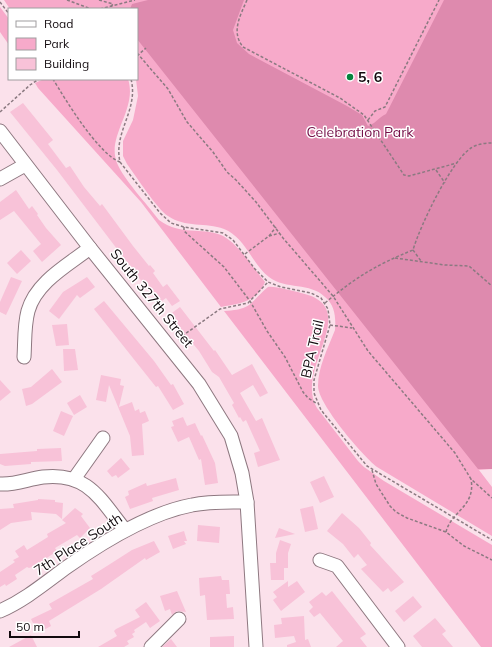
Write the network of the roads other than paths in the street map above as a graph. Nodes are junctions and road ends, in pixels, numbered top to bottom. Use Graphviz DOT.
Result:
graph roads {
  1 [pos="0,131"];
  2 [pos="25,165"];
  3 [pos="0,179"];
  4 [pos="90,248"];
  5 [pos="24,357"];
  6 [pos="103,438"];
  7 [pos="74,479"];
  8 [pos="0,484"];
  9 [pos="247,502"];
  10 [pos="126,530"];
  11 [pos="320,560"];
  12 [pos="0,611"];
  13 [pos="180,619"];
  14 [pos="396,646"];
  15 [pos="151,647"];
  16 [pos="256,647"];
  1 -- 2 [label="street, South 327th Street"];
  2 -- 3 [label="street"];
  2 -- 4 [label="street, South 327th Street"];
  4 -- 5 [label="street"];
  4 -- 9 [label="street, South 327th Street"];
  6 -- 7 [label="street"];
  7 -- 8 [label="street"];
  7 -- 10 [label="street"];
  9 -- 10 [label="street, 7th Place South"];
  9 -- 16 [label="street, South 327th Street"];
  10 -- 12 [label="street, 7th Place South"];
  11 -- 14 [label="street"];
  13 -- 15 [label="street"];
}
